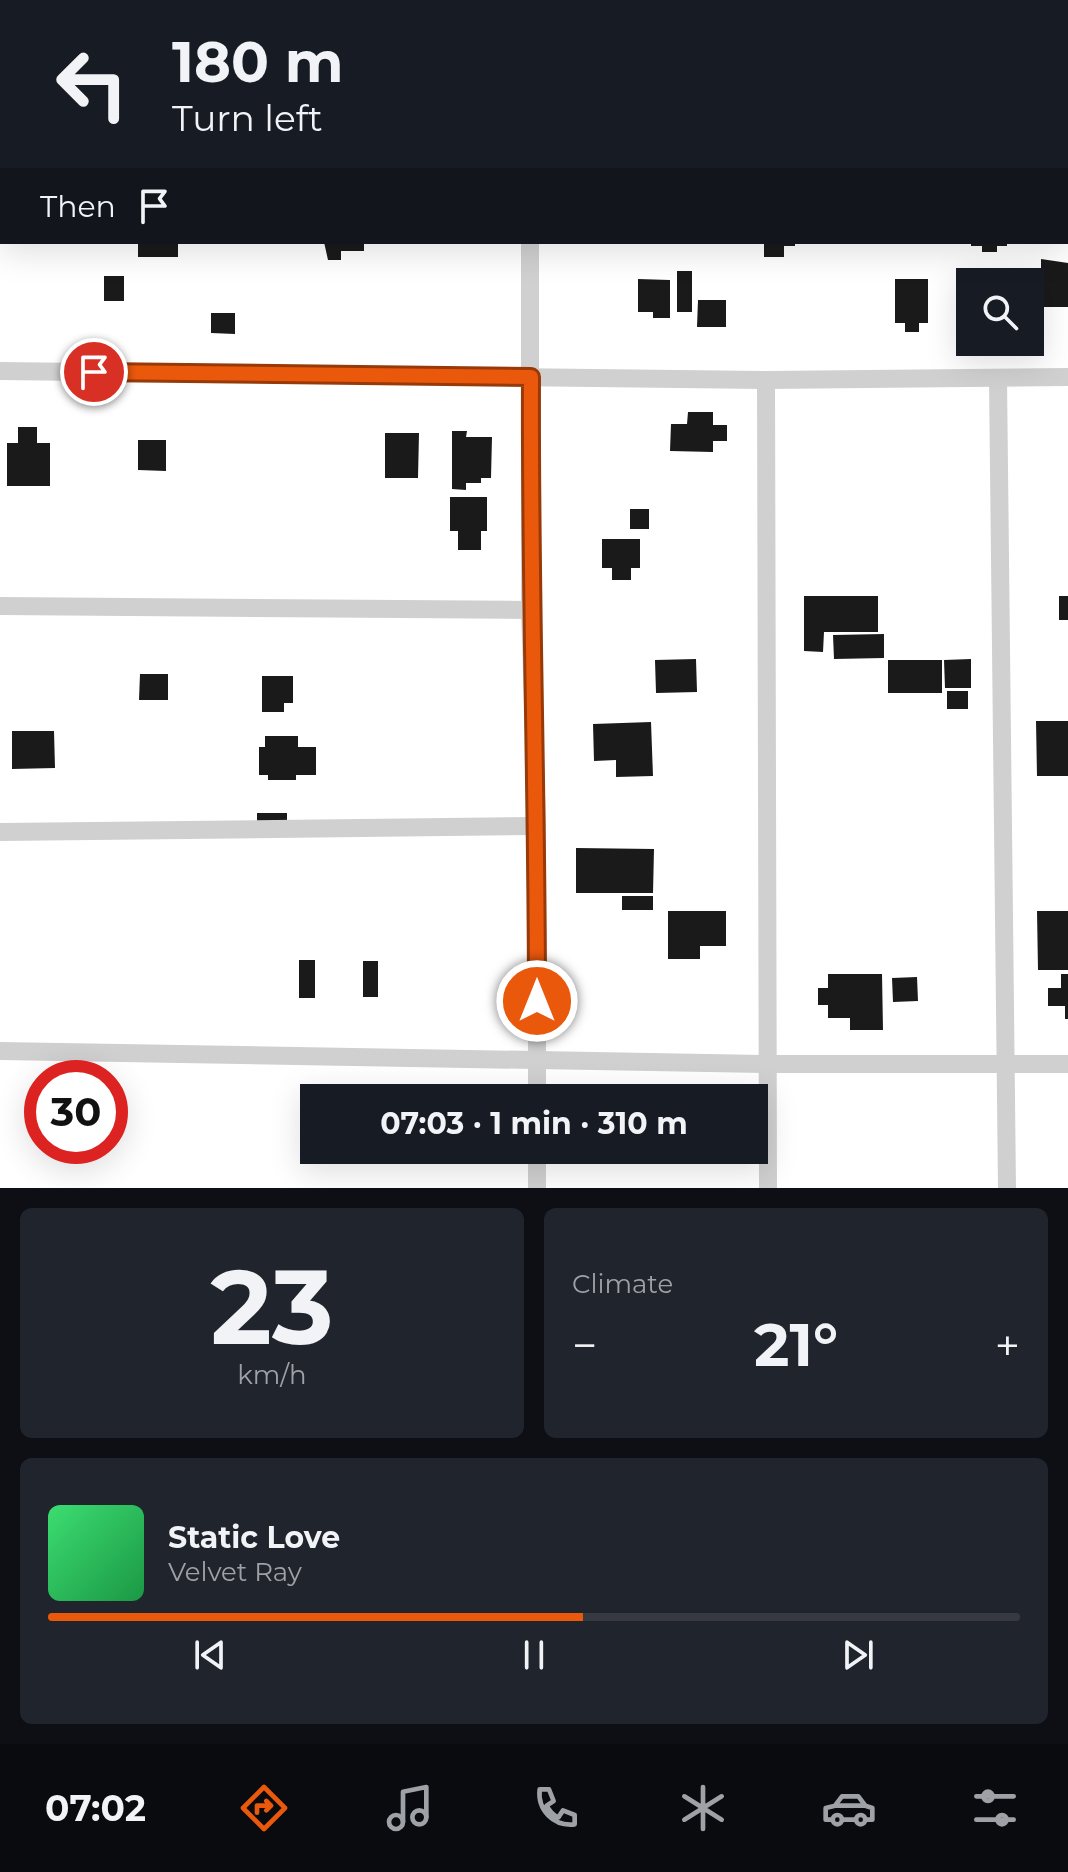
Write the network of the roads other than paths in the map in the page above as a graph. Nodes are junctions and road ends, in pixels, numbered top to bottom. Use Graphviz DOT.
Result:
graph roads {
  1 [pos="530,244"];
  2 [pos="0,371"];
  3 [pos="531,377"];
  4 [pos="1068,377"];
  5 [pos="998,378"];
  6 [pos="766,380"];
  7 [pos="0,606"];
  8 [pos="530,610"];
  9 [pos="537,826"];
  10 [pos="0,832"];
  11 [pos="0,1051"];
  12 [pos="537,1060"];
  13 [pos="767,1064"];
  14 [pos="1068,1064"];
  15 [pos="1006,1065"];
  16 [pos="537,1084"];
  17 [pos="537,1164"];
  18 [pos="537,1188"];
  19 [pos="768,1188"];
  20 [pos="1007,1188"];
  1 -- 3 [label="street"];
  2 -- 3 [label="street"];
  3 -- 6 [label="street"];
  3 -- 8 [label="street"];
  4 -- 5 [label="street"];
  5 -- 6 [label="street"];
  5 -- 15 [label="street"];
  6 -- 13 [label="street"];
  7 -- 8 [label="street"];
  8 -- 9 [label="street"];
  9 -- 10 [label="street"];
  9 -- 12 [label="street"];
  11 -- 12 [label="street"];
  12 -- 13 [label="street"];
  12 -- 16 [label="street"];
  13 -- 15 [label="street"];
  13 -- 19 [label="street"];
  14 -- 15 [label="street"];
  15 -- 20 [label="street"];
  17 -- 18 [label="street"];
}
